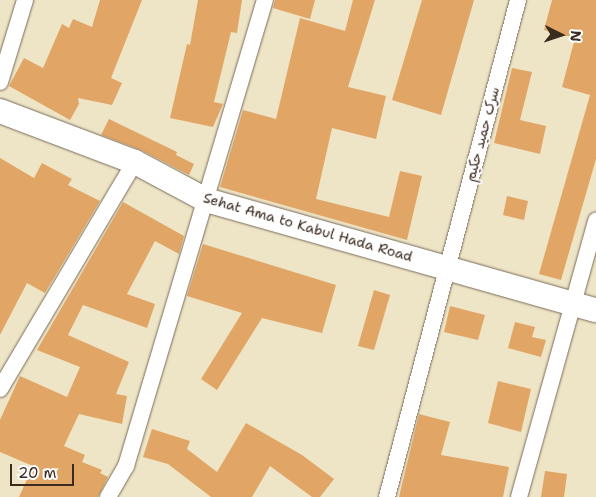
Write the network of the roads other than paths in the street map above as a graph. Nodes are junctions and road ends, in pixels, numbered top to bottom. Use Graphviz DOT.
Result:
graph roads {
  1 [pos="25,0"];
  2 [pos="265,0"];
  3 [pos="518,0"];
  4 [pos="0,82"];
  5 [pos="0,111"];
  6 [pos="135,162"];
  7 [pos="206,200"];
  8 [pos="596,221"];
  9 [pos="445,268"];
  10 [pos="573,304"];
  11 [pos="596,310"];
  12 [pos="0,389"];
  13 [pos="108,497"];
  14 [pos="387,497"];
  15 [pos="519,497"];
  1 -- 4 [label="street"];
  2 -- 7 [label="street"];
  3 -- 9 [label="street, سرک حمید حکیم"];
  5 -- 6 [label="main road, Sehat Ama to Kabul Hada Road"];
  6 -- 7 [label="main road, Sehat Ama to Kabul Hada Road"];
  6 -- 12 [label="street"];
  7 -- 9 [label="main road, Sehat Ama to Kabul Hada Road"];
  7 -- 13 [label="street"];
  8 -- 10 [label="street"];
  9 -- 10 [label="main road, Sehat Ama to Kabul Hada Road"];
  9 -- 14 [label="street, سرک حمید حکیم"];
  10 -- 11 [label="main road, Sehat Ama to Kabul Hada Road"];
  10 -- 15 [label="street"];
}
